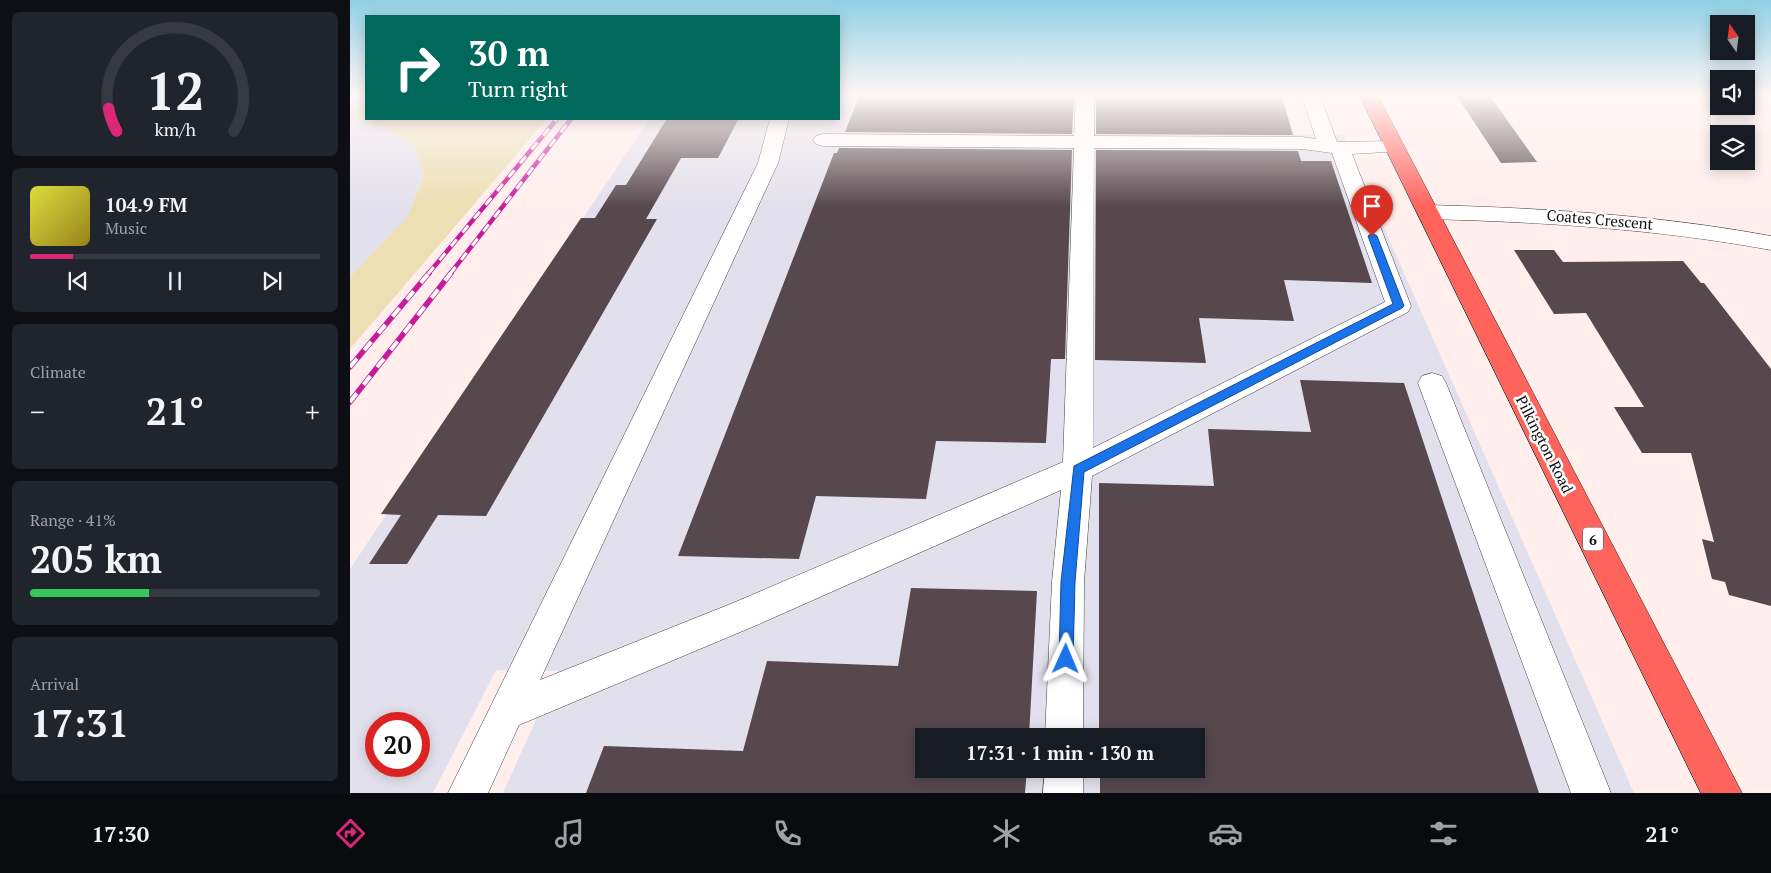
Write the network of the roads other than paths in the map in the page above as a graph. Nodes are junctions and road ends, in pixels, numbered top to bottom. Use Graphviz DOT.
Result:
graph roads {
  1 [pos="775,133"];
  2 [pos="1084,133"];
  3 [pos="1328,133"];
  4 [pos="1388,133"];
  5 [pos="823,140"];
  6 [pos="1084,142"];
  7 [pos="1395,147"];
  8 [pos="1335,148"];
  9 [pos="1428,212"];
  10 [pos="1771,243"];
  11 [pos="1432,383"];
  12 [pos="1078,469"];
  13 [pos="508,712"];
  14 [pos="1064,728"];
  15 [pos="1064,778"];
  16 [pos="468,793"];
  17 [pos="1063,793"];
  18 [pos="1591,793"];
  19 [pos="1722,793"];
  1 -- 13 [label="street"];
  2 -- 6 [label="street"];
  3 -- 8 [label="street"];
  4 -- 7 [label="main road, Pilkington Road / 6"];
  5 -- 6 [label="street"];
  6 -- 8 [label="street"];
  6 -- 12 [label="street"];
  7 -- 8 [label="street"];
  7 -- 9 [label="main road, Pilkington Road / 6"];
  8 -- 12 [label="street"];
  9 -- 10 [label="street, Coates Crescent"];
  9 -- 19 [label="main road, Pilkington Road / 6"];
  11 -- 18 [label="street"];
  12 -- 13 [label="street"];
  12 -- 14 [label="street"];
  13 -- 16 [label="street"];
  15 -- 17 [label="street"];
}
